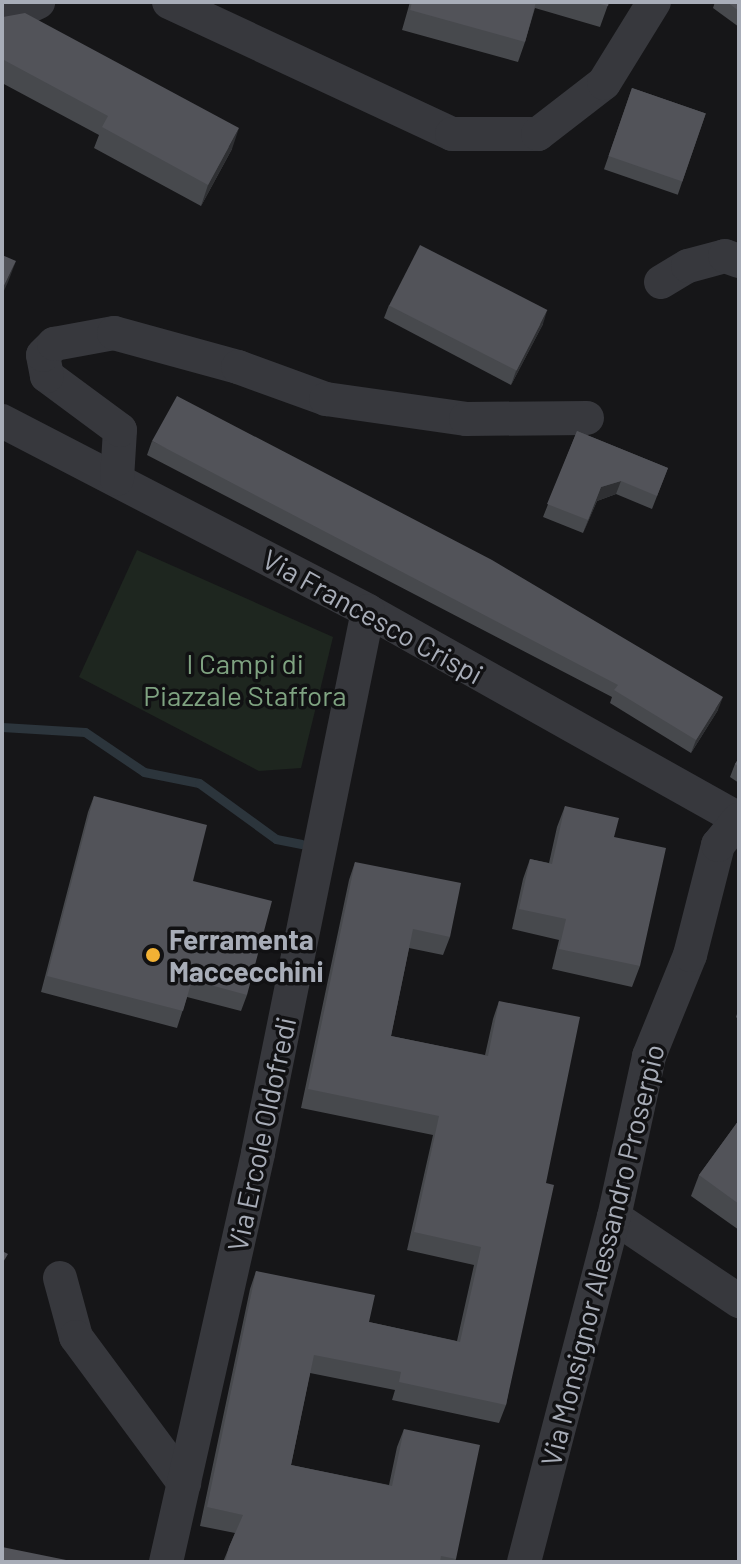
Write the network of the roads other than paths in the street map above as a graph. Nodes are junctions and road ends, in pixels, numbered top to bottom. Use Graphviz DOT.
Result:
graph roads {
  1 [pos="38,2"];
  2 [pos="169,2"];
  3 [pos="654,2"];
  4 [pos="2,19"];
  5 [pos="739,261"];
  6 [pos="661,282"];
  7 [pos="587,418"];
  8 [pos="2,421"];
  9 [pos="117,479"];
  10 [pos="368,611"];
  11 [pos="739,819"];
  12 [pos="614,1217"];
  13 [pos="60,1278"];
  14 [pos="739,1301"];
  15 [pos="184,1483"];
  16 [pos="166,1562"];
  17 [pos="524,1562"];
  1 -- 4 [label="street"];
  2 -- 3 [label="street"];
  5 -- 6 [label="street"];
  7 -- 9 [label="street"];
  8 -- 9 [label="street, Via Francesco Crispi"];
  9 -- 10 [label="street, Via Francesco Crispi"];
  10 -- 11 [label="street, Via Francesco Crispi"];
  10 -- 15 [label="street, Via Ercole Oldofredi"];
  11 -- 12 [label="street, Via Monsignor Alessandro Proserpio"];
  12 -- 14 [label="street"];
  12 -- 17 [label="street, Via Monsignor Alessandro Proserpio"];
  13 -- 15 [label="street"];
  15 -- 16 [label="street, Via Ercole Oldofredi"];
}
